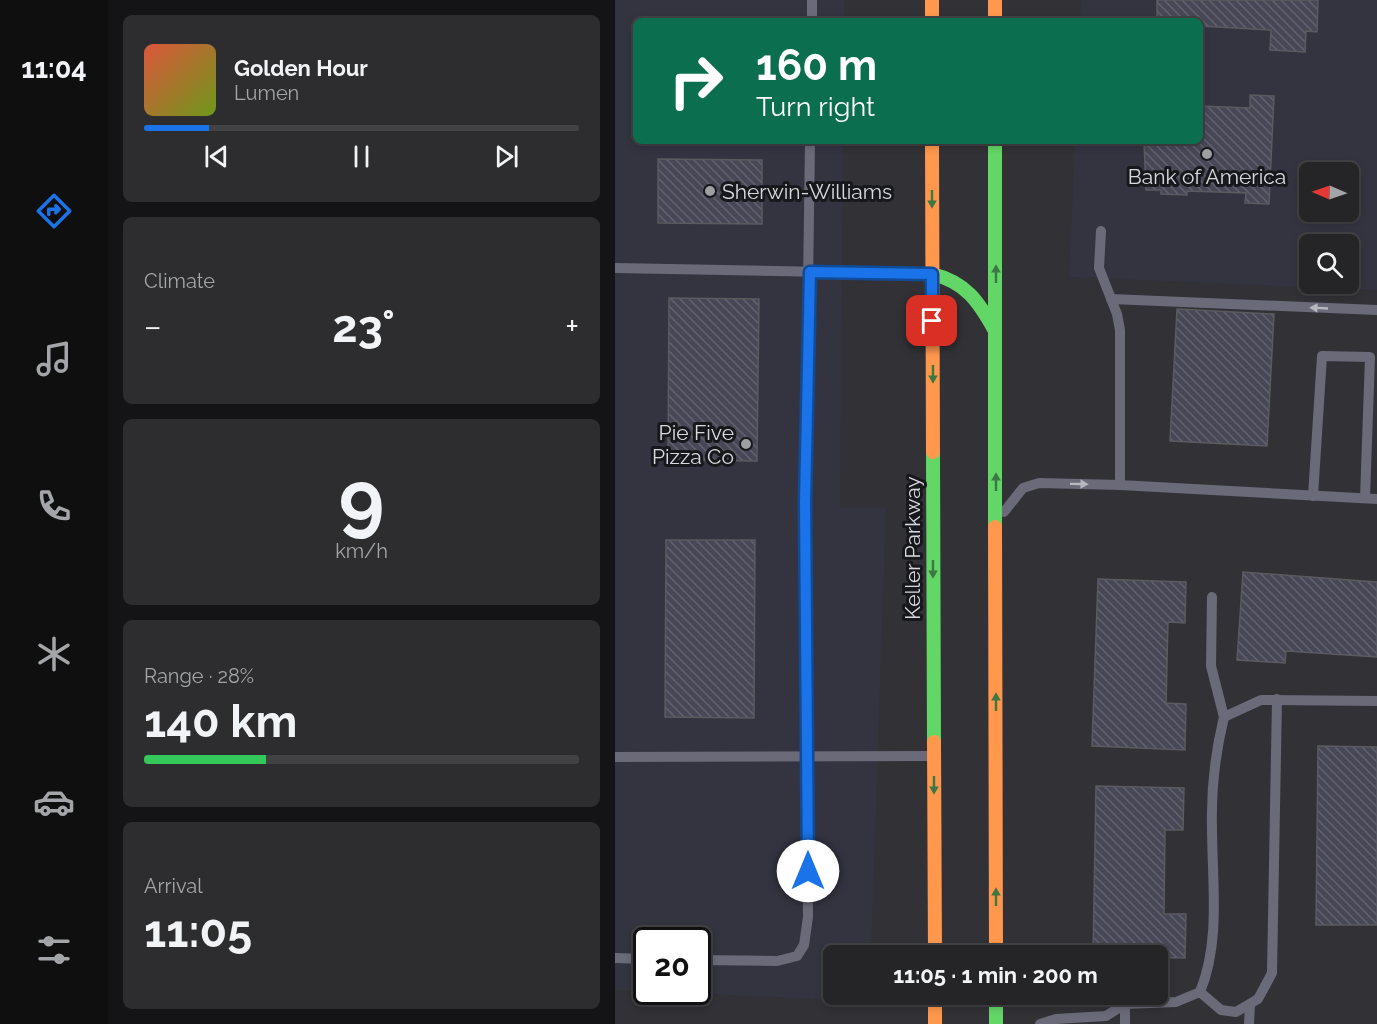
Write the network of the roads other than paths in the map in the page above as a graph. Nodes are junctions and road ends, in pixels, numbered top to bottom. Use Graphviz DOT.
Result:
graph roads {
  1 [pos="812,0"];
  2 [pos="932,0"];
  3 [pos="995,0"];
  4 [pos="811,18"];
  5 [pos="932,18"];
  6 [pos="995,18"];
  7 [pos="810,144"];
  8 [pos="932,144"];
  9 [pos="995,144"];
  10 [pos="1101,231"];
  11 [pos="615,268"];
  12 [pos="810,272"];
  13 [pos="932,274"];
  14 [pos="1111,299"];
  15 [pos="1377,310"];
  16 [pos="996,333"];
  17 [pos="1120,485"];
  18 [pos="1313,496"];
  19 [pos="1365,498"];
  20 [pos="1377,499"];
  21 [pos="996,522"];
  22 [pos="1212,597"];
  23 [pos="1277,699"];
  24 [pos="1377,701"];
  25 [pos="1224,717"];
  26 [pos="934,756"];
  27 [pos="615,757"];
  28 [pos="809,757"];
  29 [pos="935,945"];
  30 [pos="997,945"];
  31 [pos="615,958"];
  32 [pos="633,959"];
  33 [pos="711,960"];
  34 [pos="1200,992"];
  35 [pos="1168,1002"];
  36 [pos="1250,1004"];
  37 [pos="935,1005"];
  38 [pos="996,1005"];
  39 [pos="1123,1005"];
  40 [pos="1125,1005"];
  41 [pos="935,1024"];
  42 [pos="996,1024"];
  43 [pos="1040,1024"];
  44 [pos="1125,1024"];
  45 [pos="1249,1024"];
  1 -- 4 [label="lane"];
  2 -- 5 [label="main road"];
  3 -- 6 [label="main road"];
  7 -- 12 [label="lane"];
  8 -- 13 [label="main road, Keller Parkway, one-way"];
  16 -- 9 [label="main road, one-way"];
  10 -- 14 [label="lane"];
  11 -- 12 [label="lane"];
  12 -- 13 [label="lane"];
  12 -- 28 [label="lane"];
  13 -- 16 [label="main road"];
  13 -- 26 [label="main road, Keller Parkway, one-way"];
  15 -- 14 [label="lane, one-way"];
  14 -- 17 [label="lane"];
  21 -- 16 [label="main road, one-way"];
  17 -- 18 [label="lane"];
  21 -- 17 [label="lane, one-way"];
  18 -- 19 [label="lane"];
  18 -- 19 [label="lane"];
  19 -- 20 [label="lane"];
  30 -- 21 [label="main road, one-way"];
  22 -- 25 [label="lane"];
  23 -- 24 [label="lane"];
  23 -- 25 [label="lane"];
  23 -- 36 [label="lane"];
  25 -- 34 [label="lane"];
  26 -- 28 [label="lane"];
  26 -- 29 [label="main road, Keller Parkway, one-way"];
  27 -- 28 [label="lane"];
  28 -- 33 [label="lane"];
  31 -- 32 [label="lane"];
  34 -- 35 [label="lane"];
  34 -- 36 [label="lane"];
  36 -- 45 [label="lane"];
  37 -- 41 [label="main road"];
  38 -- 42 [label="main road"];
  39 -- 43 [label="lane"];
  40 -- 44 [label="lane"];
}
